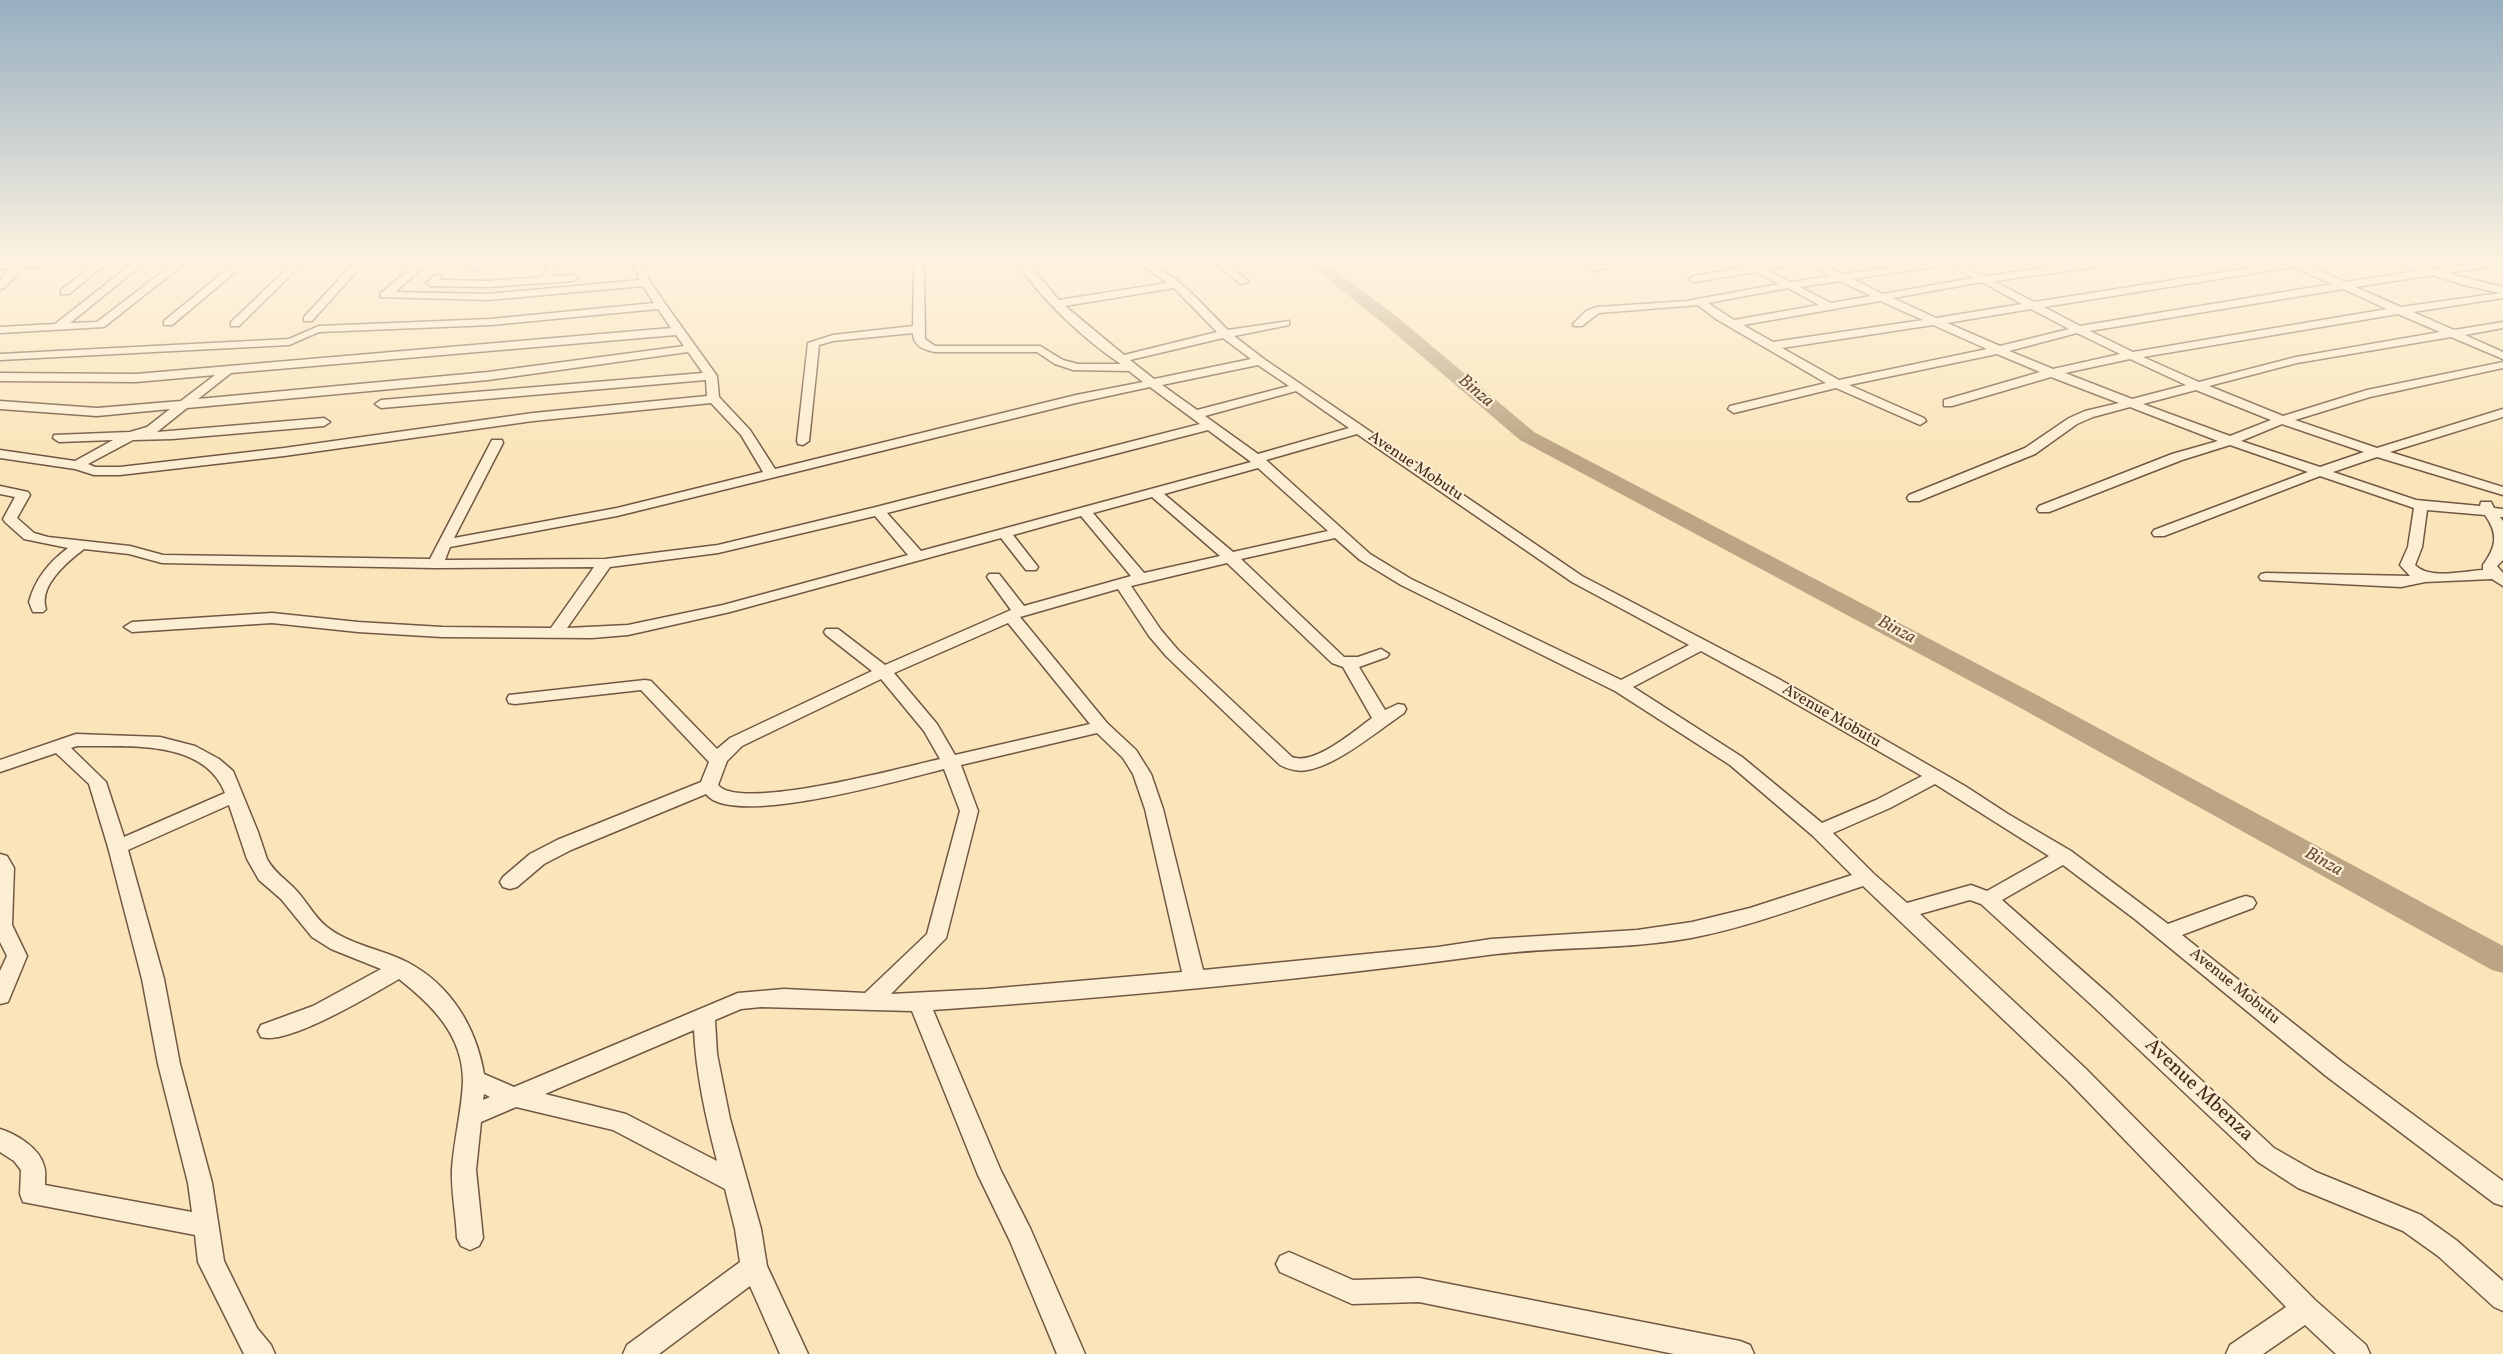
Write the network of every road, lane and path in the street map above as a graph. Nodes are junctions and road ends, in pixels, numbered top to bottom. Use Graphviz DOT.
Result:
graph roads {
  1 [pos="69,326"];
  2 [pos="371,326"];
  3 [pos="676,326"];
  4 [pos="1083,326"];
  5 [pos="1217,326"];
  6 [pos="1266,326"];
  7 [pos="1736,326"];
  8 [pos="1907,326"];
  9 [pos="1945,326"];
  10 [pos="2074,326"];
  11 [pos="2097,326"];
  12 [pos="2306,326"];
  13 [pos="2433,326"];
  14 [pos="2495,326"];
  15 [pos="58,327"];
  16 [pos="919,329"];
  17 [pos="2080,329"];
  18 [pos="0,330"];
  19 [pos="679,331"];
  20 [pos="1224,333"];
  21 [pos="2448,333"];
  22 [pos="585,341"];
  23 [pos="1772,346"];
  24 [pos="692,348"];
  25 [pos="1998,350"];
  26 [pos="2136,356"];
  27 [pos="2503,356"];
  28 [pos="0,357"];
  29 [pos="1260,361"];
  30 [pos="1126,363"];
  31 [pos="2503,365"];
  32 [pos="558,366"];
  33 [pos="228,370"];
  34 [pos="2056,374"];
  35 [pos="711,376"];
  36 [pos="0,377"];
  37 [pos="1153,384"];
  38 [pos="1837,384"];
  39 [pos="2198,384"];
  40 [pos="1299,387"];
  41 [pos="540,390"];
  42 [pos="713,397"];
  43 [pos="2133,402"];
  44 [pos="187,404"];
  45 [pos="381,404"];
  46 [pos="1948,404"];
  47 [pos="0,405"];
  48 [pos="1734,409"];
  49 [pos="2503,412"];
  50 [pos="1202,420"];
  51 [pos="2282,420"];
  52 [pos="1920,421"];
  53 [pos="324,422"];
  54 [pos="1359,429"];
  55 [pos="131,436"];
  56 [pos="59,438"];
  57 [pos="803,441"];
  58 [pos="2230,441"];
  59 [pos="497,443"];
  60 [pos="2382,452"];
  61 [pos="0,454"];
  62 [pos="1259,461"];
  63 [pos="77,465"];
  64 [pos="2322,472"];
  65 [pos="771,474"];
  66 [pos="0,490"];
  67 [pos="2502,490"];
  68 [pos="1154,492"];
  69 [pos="1914,498"];
  70 [pos="2421,506"];
  71 [pos="2044,509"];
  72 [pos="1083,510"];
  73 [pos="2488,510"];
  74 [pos="878,511"];
  75 [pos="2503,513"];
  76 [pos="1003,532"];
  77 [pos="1337,533"];
  78 [pos="2160,533"];
  79 [pos="444,544"];
  80 [pos="81,545"];
  81 [pos="916,555"];
  82 [pos="1232,557"];
  83 [pos="605,563"];
  84 [pos="436,564"];
  85 [pos="1031,567"];
  86 [pos="994,577"];
  87 [pos="2266,577"];
  88 [pos="2499,577"];
  89 [pos="1141,578"];
  90 [pos="2425,578"];
  91 [pos="1122,584"];
  92 [pos="38,609"];
  93 [pos="1015,614"];
  94 [pos="132,627"];
  95 [pos="556,632"];
  96 [pos="832,632"];
  97 [pos="1701,645"];
  98 [pos="1381,654"];
  99 [pos="1349,663"];
  100 [pos="884,672"];
  101 [pos="1621,687"];
  102 [pos="515,699"];
  103 [pos="1398,709"];
  104 [pos="1381,719"];
  105 [pos="1101,727"];
  106 [pos="59,746"];
  107 [pos="717,760"];
  108 [pos="951,763"];
  109 [pos="0,766"];
  110 [pos="1935,777"];
  111 [pos="709,786"];
  112 [pos="234,796"];
  113 [pos="1820,831"];
  114 [pos="118,847"];
  115 [pos="2064,856"];
  116 [pos="0,861"];
  117 [pos="1866,878"];
  118 [pos="510,882"];
  119 [pos="1988,899"];
  120 [pos="2246,903"];
  121 [pos="1904,911"];
  122 [pos="2166,933"];
  123 [pos="9,958"];
  124 [pos="400,968"];
  125 [pos="1194,980"];
  126 [pos="0,996"];
  127 [pos="870,1001"];
  128 [pos="919,1002"];
  129 [pos="704,1016"];
  130 [pos="269,1031"];
  131 [pos="474,1080"];
  132 [pos="514,1097"];
  133 [pos="471,1116"];
  134 [pos="0,1139"];
  135 [pos="735,1182"];
  136 [pos="2503,1195"];
  137 [pos="206,1226"];
  138 [pos="470,1238"];
  139 [pos="1289,1264"];
  140 [pos="754,1267"];
  141 [pos="2503,1298"];
  142 [pos="2307,1309"];
  143 [pos="261,1354"];
  144 [pos="637,1354"];
  145 [pos="794,1354"];
  146 [pos="1071,1354"];
  147 [pos="1740,1354"];
  148 [pos="2240,1354"];
  149 [pos="2356,1354"];
  1 -- 15 [label="street"];
  2 -- 28 [label="street"];
  3 -- 19 [label="street"];
  4 -- 30 [label="street"];
  5 -- 20 [label="street, Avenue Mobutu"];
  6 -- 20 [label="street"];
  7 -- 23 [label="street"];
  8 -- 23 [label="street"];
  9 -- 25 [label="street"];
  10 -- 17 [label="street"];
  11 -- 17 [label="street"];
  12 -- 26 [label="street"];
  13 -- 21 [label="street"];
  14 -- 21 [label="street"];
  15 -- 18 [label="street"];
  16 -- 30 [label="street"];
  16 -- 57 [label="street"];
  17 -- 25 [label="street"];
  17 -- 26 [label="street"];
  19 -- 22 [label="street"];
  19 -- 24 [label="street"];
  20 -- 29 [label="street, Avenue Mobutu"];
  20 -- 30 [label="street"];
  21 -- 27 [label="street"];
  21 -- 39 [label="street"];
  22 -- 32 [label="street"];
  22 -- 33 [label="street"];
  23 -- 38 [label="street"];
  24 -- 32 [label="street"];
  24 -- 35 [label="street"];
  25 -- 34 [label="street"];
  25 -- 38 [label="street"];
  26 -- 34 [label="street"];
  26 -- 39 [label="street"];
  29 -- 37 [label="street"];
  29 -- 40 [label="street, Avenue Mobutu"];
  30 -- 37 [label="street"];
  31 -- 51 [label="street"];
  32 -- 41 [label="street"];
  32 -- 44 [label="street"];
  33 -- 36 [label="street"];
  33 -- 44 [label="street"];
  34 -- 43 [label="street"];
  34 -- 46 [label="street"];
  35 -- 41 [label="street"];
  35 -- 42 [label="street"];
  37 -- 50 [label="street"];
  37 -- 65 [label="street"];
  38 -- 48 [label="street"];
  38 -- 52 [label="street"];
  39 -- 43 [label="street"];
  39 -- 51 [label="street"];
  40 -- 50 [label="street"];
  40 -- 54 [label="street, Avenue Mobutu"];
  41 -- 45 [label="street"];
  42 -- 63 [label="street"];
  42 -- 65 [label="street"];
  43 -- 58 [label="street"];
  43 -- 69 [label="street"];
  44 -- 47 [label="street"];
  44 -- 55 [label="street"];
  49 -- 60 [label="street"];
  50 -- 62 [label="street"];
  50 -- 74 [label="street"];
  51 -- 58 [label="street"];
  51 -- 60 [label="street"];
  53 -- 55 [label="street"];
  54 -- 62 [label="street"];
  54 -- 97 [label="street, Avenue Mobutu"];
  55 -- 56 [label="street"];
  55 -- 63 [label="street"];
  58 -- 64 [label="street"];
  58 -- 71 [label="street"];
  59 -- 79 [label="street"];
  60 -- 64 [label="street"];
  60 -- 67 [label="street"];
  61 -- 63 [label="street"];
  62 -- 68 [label="street"];
  62 -- 77 [label="street"];
  64 -- 70 [label="street"];
  64 -- 78 [label="street"];
  65 -- 79 [label="street"];
  66 -- 80 [label="street"];
  67 -- 73 [label="street"];
  68 -- 72 [label="street"];
  68 -- 82 [label="street"];
  70 -- 73 [label="street"];
  70 -- 90 [label="street"];
  72 -- 76 [label="street"];
  72 -- 89 [label="street"];
  73 -- 75 [label="street"];
  73 -- 88 [label="street"];
  74 -- 81 [label="street"];
  74 -- 83 [label="street"];
  76 -- 81 [label="street"];
  76 -- 85 [label="street"];
  77 -- 82 [label="street"];
  77 -- 101 [label="street"];
  79 -- 84 [label="street"];
  80 -- 84 [label="street"];
  80 -- 92 [label="street"];
  81 -- 95 [label="street"];
  82 -- 89 [label="street"];
  82 -- 99 [label="street"];
  83 -- 84 [label="street"];
  83 -- 95 [label="street"];
  86 -- 93 [label="street"];
  87 -- 90 [label="street"];
  88 -- 90 [label="street"];
  89 -- 91 [label="street"];
  91 -- 93 [label="street"];
  91 -- 104 [label="street"];
  93 -- 100 [label="street"];
  93 -- 105 [label="street"];
  94 -- 95 [label="street"];
  96 -- 100 [label="street"];
  97 -- 101 [label="street"];
  97 -- 110 [label="street, Avenue Mobutu"];
  98 -- 99 [label="street"];
  99 -- 104 [label="street"];
  100 -- 107 [label="street"];
  100 -- 108 [label="street"];
  101 -- 113 [label="street"];
  102 -- 107 [label="street"];
  103 -- 104 [label="street"];
  105 -- 108 [label="street"];
  105 -- 125 [label="street"];
  106 -- 109 [label="street"];
  106 -- 112 [label="street"];
  106 -- 114 [label="street"];
  107 -- 111 [label="street"];
  108 -- 111 [label="street"];
  108 -- 127 [label="street"];
  110 -- 113 [label="street"];
  110 -- 115 [label="street, Avenue Mobutu"];
  111 -- 118 [label="street"];
  112 -- 114 [label="street"];
  112 -- 124 [label="street"];
  113 -- 117 [label="street"];
  114 -- 137 [label="street"];
  115 -- 119 [label="street"];
  115 -- 122 [label="street, Avenue Mobutu"];
  116 -- 123 [label="street"];
  117 -- 121 [label="street"];
  117 -- 125 [label="street"];
  119 -- 121 [label="street"];
  119 -- 141 [label="street, Avenue Mbenza"];
  120 -- 122 [label="street"];
  121 -- 142 [label="street"];
  122 -- 136 [label="street, Avenue Mobutu"];
  123 -- 126 [label="street"];
  124 -- 130 [label="street"];
  124 -- 131 [label="street"];
  125 -- 128 [label="street"];
  127 -- 128 [label="street"];
  127 -- 129 [label="street"];
  128 -- 146 [label="street"];
  129 -- 132 [label="street"];
  129 -- 135 [label="street"];
  131 -- 132 [label="street"];
  131 -- 133 [label="street"];
  132 -- 133 [label="street"];
  132 -- 135 [label="street"];
  133 -- 138 [label="street"];
  134 -- 137 [label="street"];
  135 -- 140 [label="street"];
  137 -- 143 [label="street"];
  139 -- 147 [label="street"];
  140 -- 144 [label="street"];
  140 -- 145 [label="street"];
  142 -- 148 [label="street"];
  142 -- 149 [label="street"];
}
